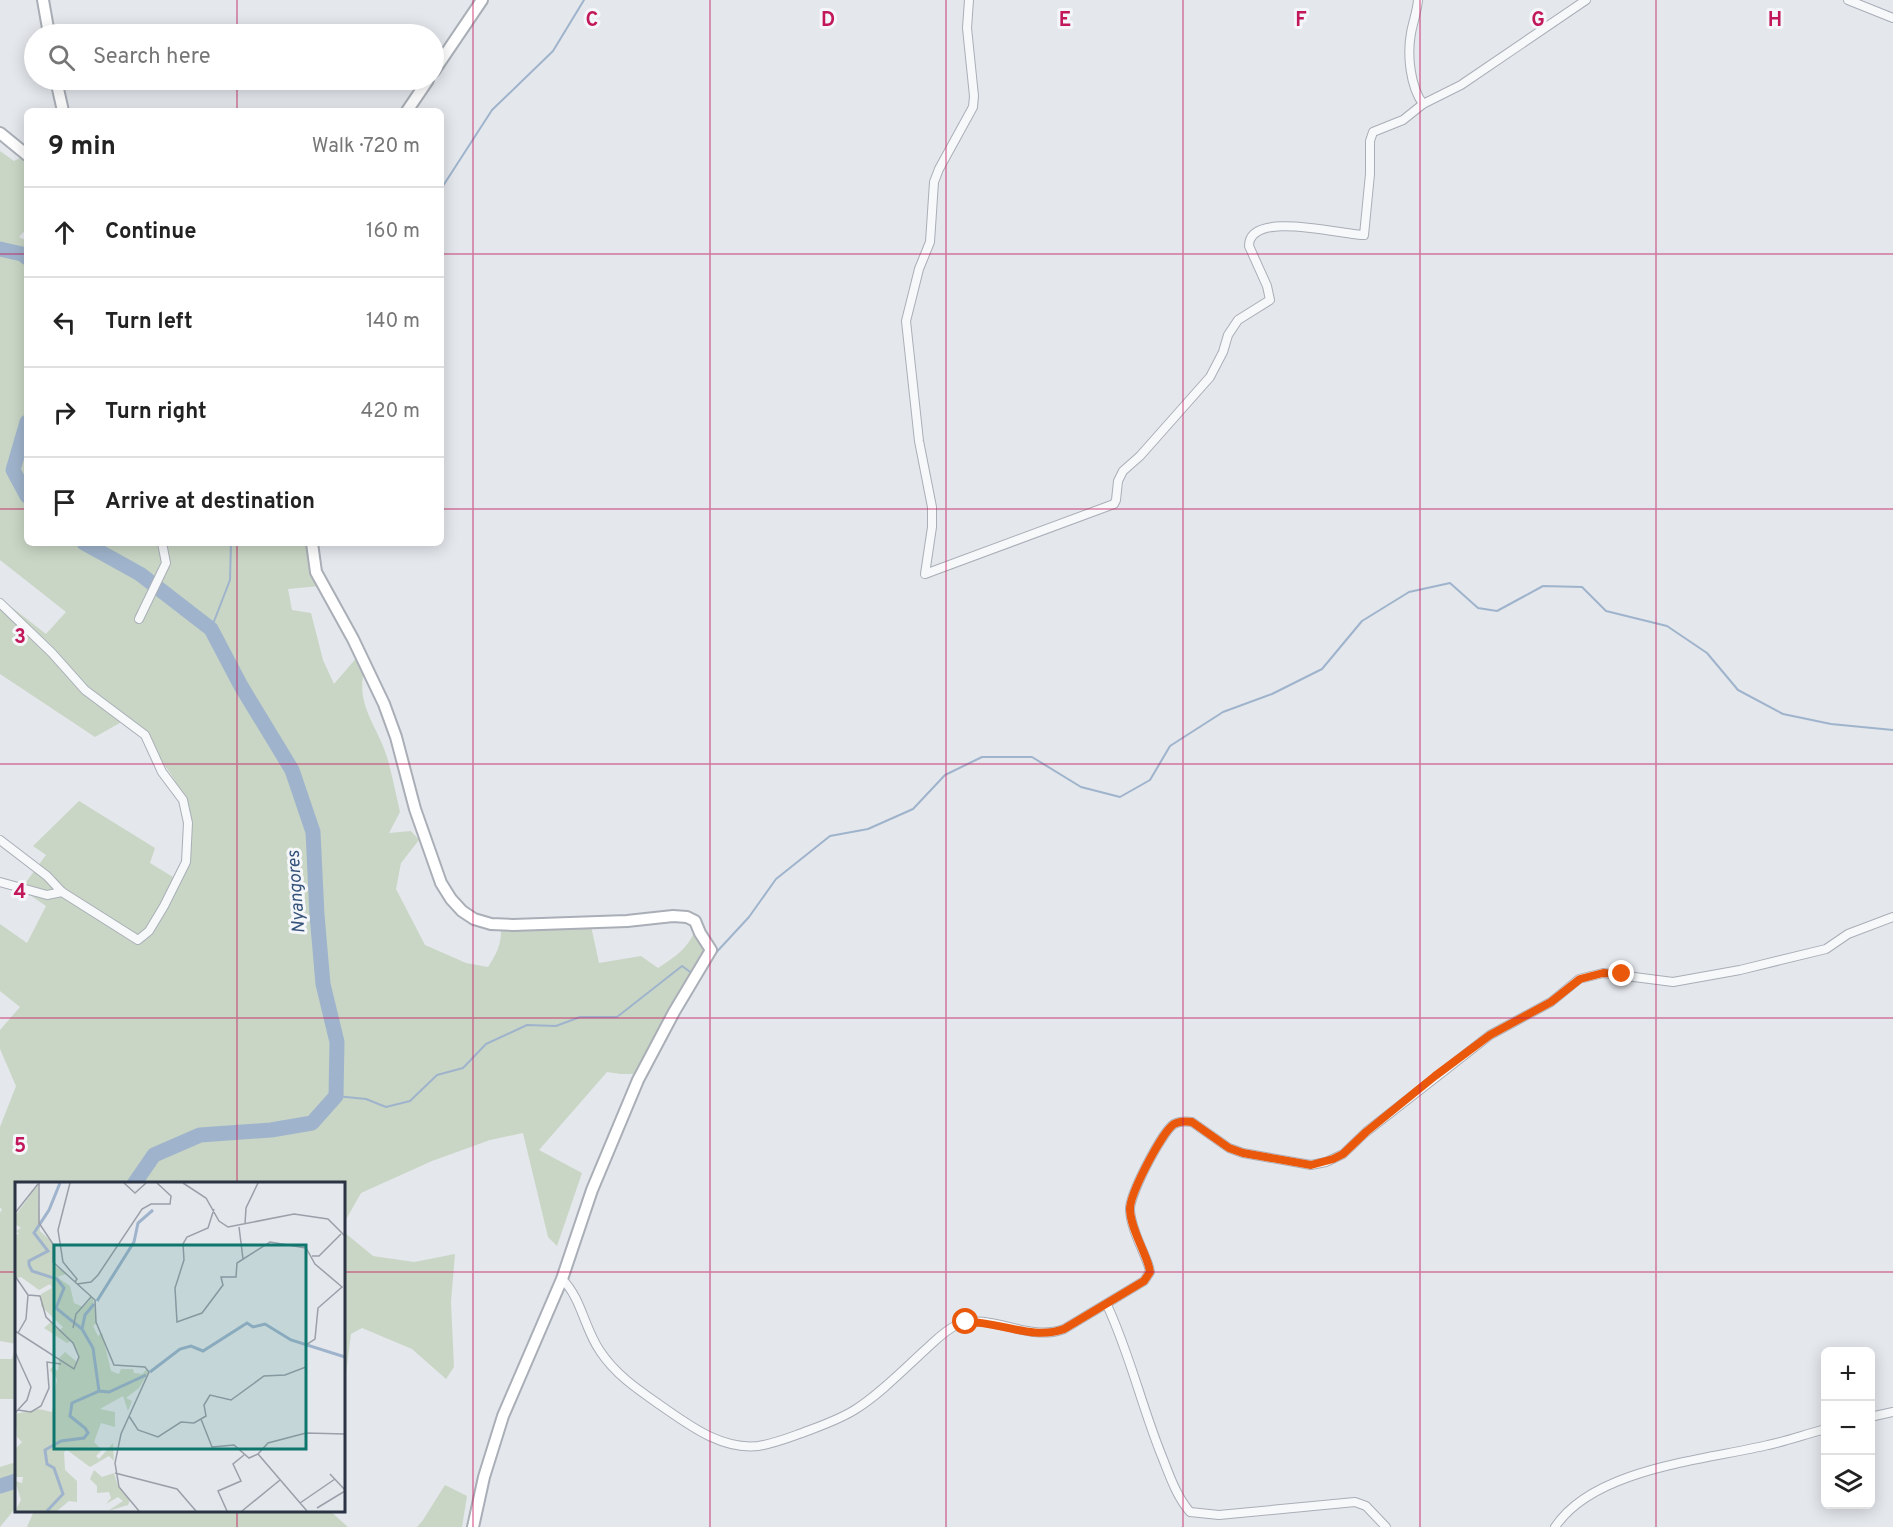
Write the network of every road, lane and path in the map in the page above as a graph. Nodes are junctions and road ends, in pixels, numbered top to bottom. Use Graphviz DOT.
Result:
graph roads {
  1 [pos="43,0"];
  2 [pos="482,0"];
  3 [pos="969,0"];
  4 [pos="1418,0"];
  5 [pos="1586,0"];
  6 [pos="1848,0"];
  7 [pos="1893,18"];
  8 [pos="47,24"];
  9 [pos="444,56"];
  10 [pos="58,90"];
  11 [pos="421,90"];
  12 [pos="1423,104"];
  13 [pos="62,108"];
  14 [pos="409,108"];
  15 [pos="0,134"];
  16 [pos="24,152"];
  17 [pos="163,546"];
  18 [pos="312,546"];
  19 [pos="0,603"];
  20 [pos="139,619"];
  21 [pos="0,840"];
  22 [pos="0,882"];
  23 [pos="62,892"];
  24 [pos="1893,917"];
  25 [pos="562,1279"];
  26 [pos="1107,1305"];
  27 [pos="1893,1412"];
  28 [pos="1875,1417"];
  29 [pos="1821,1430"];
  30 [pos="473,1527"];
  31 [pos="1386,1527"];
  32 [pos="1555,1527"];
  1 -- 8 [label="street"];
  2 -- 9 [label="street"];
  3 -- 12 [label="street"];
  4 -- 12 [label="street"];
  5 -- 12 [label="street"];
  6 -- 7 [label="street"];
  10 -- 13 [label="street"];
  11 -- 14 [label="street"];
  15 -- 16 [label="street"];
  17 -- 20 [label="street"];
  18 -- 25 [label="street"];
  19 -- 23 [label="street"];
  21 -- 23 [label="street"];
  22 -- 23 [label="street"];
  24 -- 26 [label="street"];
  25 -- 26 [label="street"];
  25 -- 30 [label="street"];
  26 -- 31 [label="street"];
  27 -- 28 [label="street"];
  29 -- 32 [label="street"];
}
